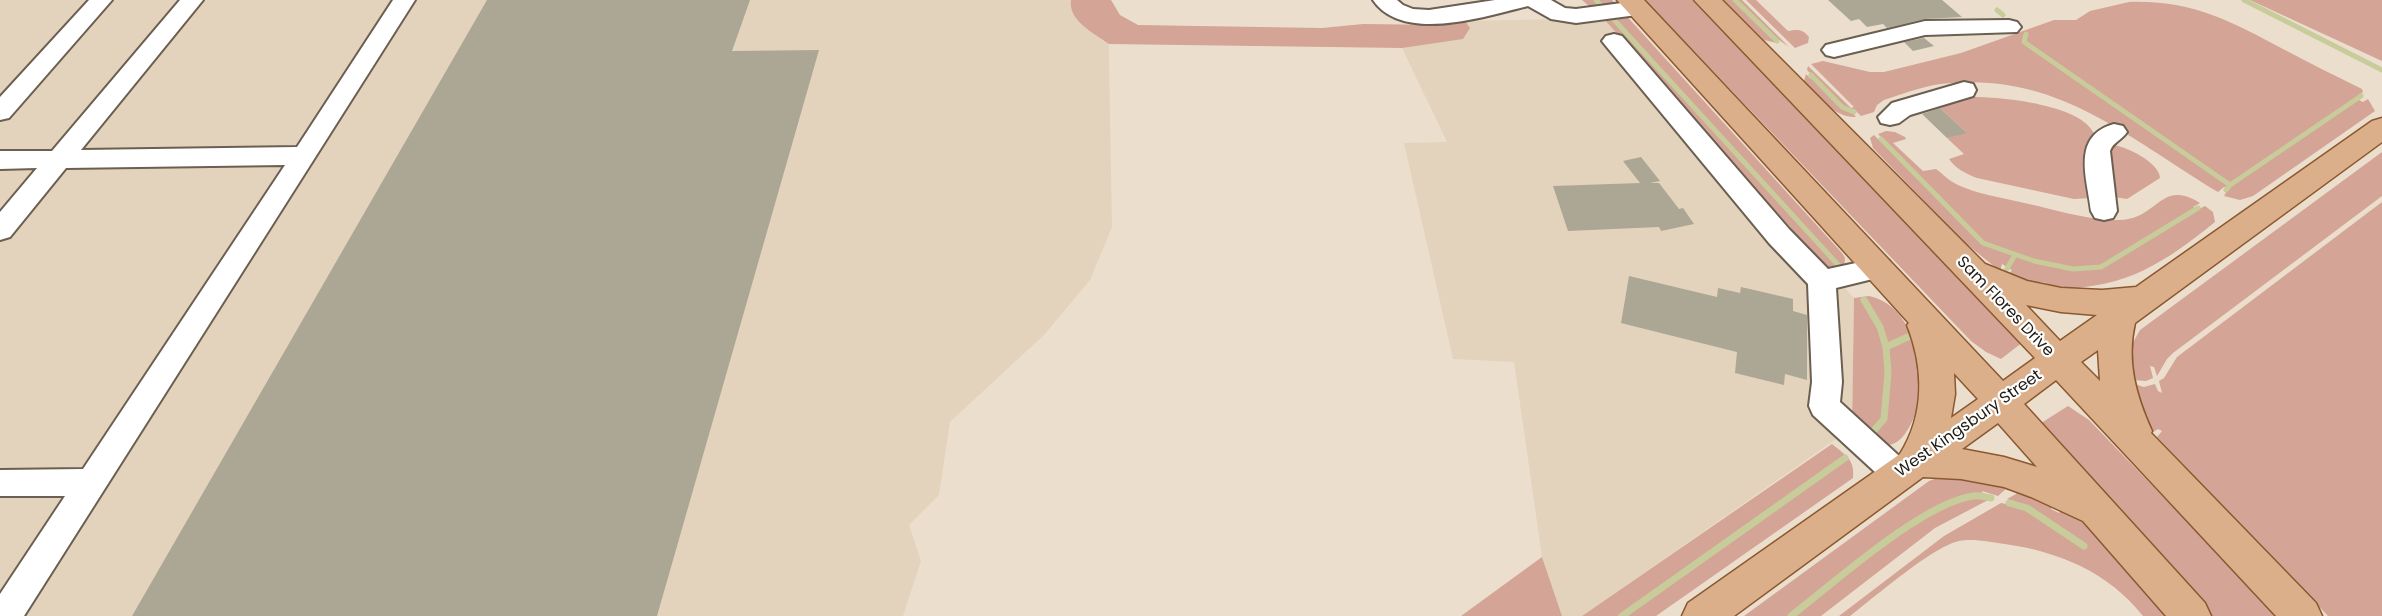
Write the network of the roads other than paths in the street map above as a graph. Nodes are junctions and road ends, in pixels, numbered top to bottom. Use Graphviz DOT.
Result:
graph roads {
  1 [pos="101,0"];
  2 [pos="192,0"];
  3 [pos="404,0"];
  4 [pos="1384,0"];
  5 [pos="1525,0"];
  6 [pos="1534,0"];
  7 [pos="1707,0"];
  8 [pos="1633,4"];
  9 [pos="2009,27"];
  10 [pos="1614,41"];
  11 [pos="1834,50"];
  12 [pos="1964,90"];
  13 [pos="0,112"];
  14 [pos="1890,117"];
  15 [pos="2382,128"];
  16 [pos="2114,132"];
  17 [pos="303,156"];
  18 [pos="0,160"];
  19 [pos="59,160"];
  20 [pos="2104,211"];
  21 [pos="0,230"];
  22 [pos="1960,260"];
  23 [pos="1879,268"];
  24 [pos="1822,281"];
  25 [pos="2132,307"];
  26 [pos="1915,308"];
  27 [pos="2057,361"];
  28 [pos="2001,402"];
  29 [pos="2146,453"];
  30 [pos="1906,468"];
  31 [pos="92,482"];
  32 [pos="4,483"];
  33 [pos="2102,515"];
  34 [pos="5,616"];
  35 [pos="1702,616"];
  36 [pos="2191,616"];
  37 [pos="2301,616"];
  1 -- 13 [label="lane"];
  2 -- 19 [label="lane"];
  3 -- 17 [label="lane"];
  4 -- 5 [label="lane"];
  6 -- 8 [label="lane"];
  7 -- 22 [label="main road, Sam Flores Drive"];
  8 -- 23 [label="main road"];
  9 -- 11 [label="lane"];
  10 -- 24 [label="lane"];
  12 -- 14 [label="lane"];
  15 -- 25 [label="main road, West Kingsbury Street"];
  16 -- 20 [label="lane"];
  17 -- 19 [label="lane"];
  17 -- 31 [label="lane"];
  18 -- 19 [label="lane"];
  19 -- 21 [label="lane"];
  22 -- 25 [label="main road"];
  22 -- 27 [label="main road, Sam Flores Drive"];
  23 -- 24 [label="lane"];
  23 -- 26 [label="main road"];
  24 -- 30 [label="lane"];
  25 -- 27 [label="main road, West Kingsbury Street"];
  25 -- 29 [label="main road"];
  26 -- 28 [label="main road"];
  26 -- 30 [label="main road"];
  27 -- 28 [label="main road, West Kingsbury Street"];
  27 -- 29 [label="main road, Sam Flores Drive"];
  28 -- 30 [label="main road, West Kingsbury Street"];
  28 -- 33 [label="main road"];
  29 -- 37 [label="main road, Sam Flores Drive"];
  30 -- 33 [label="main road"];
  30 -- 35 [label="main road, West Kingsbury Street"];
  31 -- 32 [label="lane"];
  31 -- 34 [label="lane"];
  33 -- 36 [label="main road"];
}
